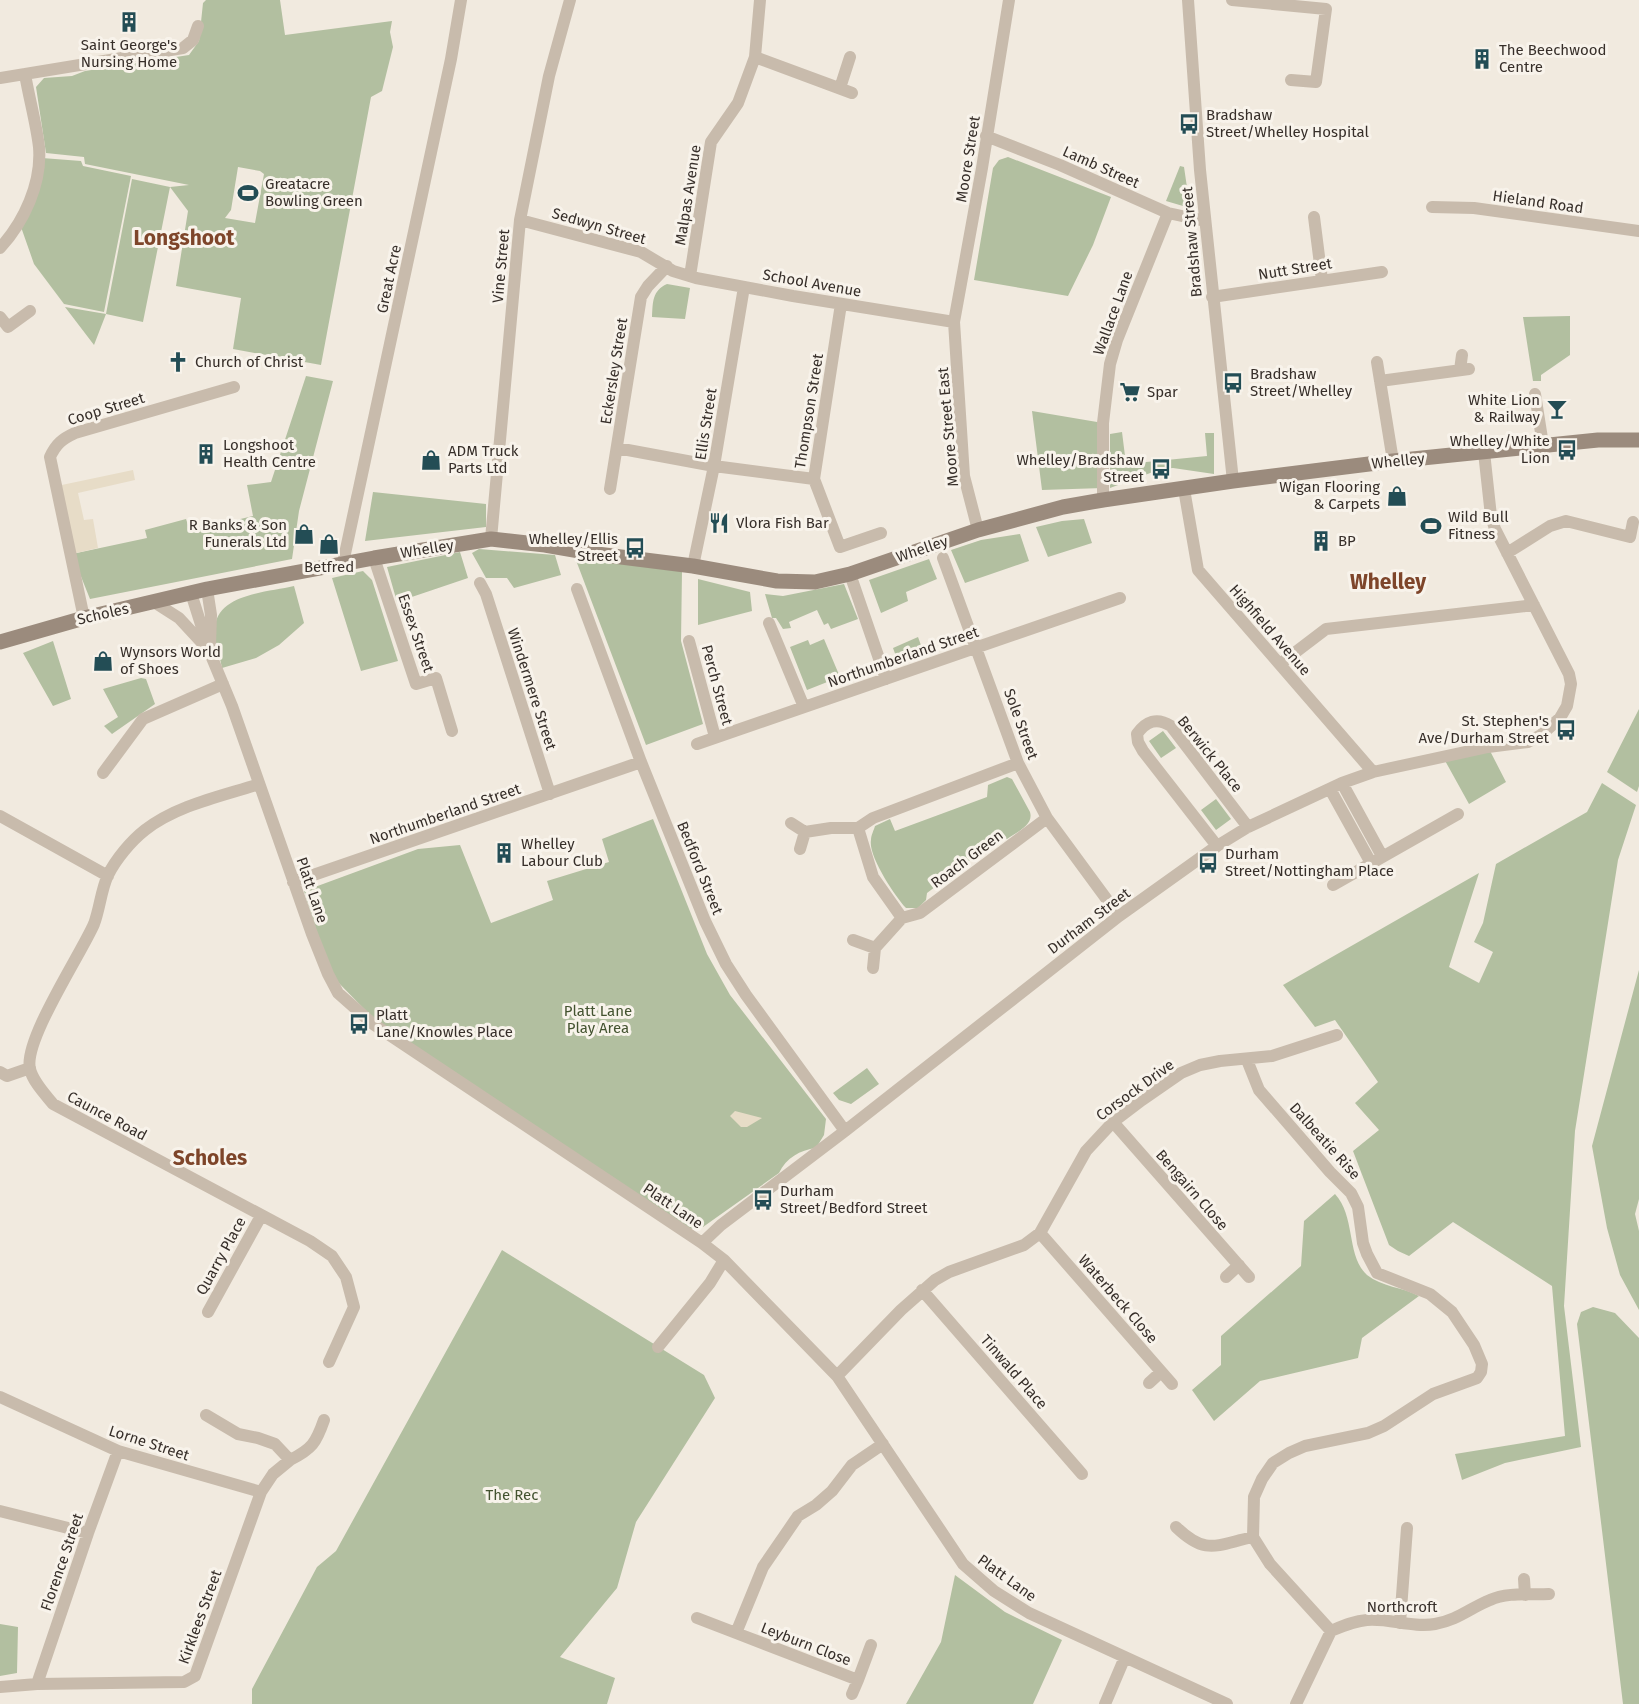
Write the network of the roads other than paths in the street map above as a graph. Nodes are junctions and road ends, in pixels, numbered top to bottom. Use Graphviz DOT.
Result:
graph roads {
  1 [pos="460,0"];
  2 [pos="570,0"];
  3 [pos="760,0"];
  4 [pos="1009,0"];
  5 [pos="1188,0"];
  6 [pos="1232,0"];
  7 [pos="198,26"];
  8 [pos="755,57"];
  9 [pos="850,57"];
  10 [pos="25,74"];
  11 [pos="0,78"];
  12 [pos="1291,80"];
  13 [pos="986,136"];
  14 [pos="1432,207"];
  15 [pos="1168,213"];
  16 [pos="1314,217"];
  17 [pos="520,220"];
  18 [pos="1205,221"];
  19 [pos="1639,231"];
  20 [pos="0,248"];
  21 [pos="667,266"];
  22 [pos="1382,272"];
  23 [pos="690,276"];
  24 [pos="1322,279"];
  25 [pos="744,287"];
  26 [pos="1212,297"];
  27 [pos="842,304"];
  28 [pos="30,311"];
  29 [pos="0,317"];
  30 [pos="954,322"];
  31 [pos="1462,355"];
  32 [pos="1377,363"];
  33 [pos="1380,381"];
  34 [pos="234,387"];
  35 [pos="1536,394"];
  36 [pos="1639,440"];
  37 [pos="1543,445"];
  38 [pos="617,448"];
  39 [pos="1484,452"];
  40 [pos="1392,461"];
  41 [pos="714,466"];
  42 [pos="814,479"];
  43 [pos="1233,481"];
  44 [pos="610,489"];
  45 [pos="1184,489"];
  46 [pos="1103,500"];
  47 [pos="1633,522"];
  48 [pos="978,530"];
  49 [pos="881,533"];
  50 [pos="491,539"];
  51 [pos="1507,553"];
  52 [pos="374,558"];
  53 [pos="943,558"];
  54 [pos="344,563"];
  55 [pos="693,566"];
  56 [pos="850,574"];
  57 [pos="207,589"];
  58 [pos="486,589"];
  59 [pos="578,589"];
  60 [pos="191,593"];
  61 [pos="1120,598"];
  62 [pos="154,602"];
  63 [pos="1534,605"];
  64 [pos="84,618"];
  65 [pos="769,623"];
  66 [pos="689,641"];
  67 [pos="0,642"];
  68 [pos="977,648"];
  69 [pos="210,653"];
  70 [pos="1280,664"];
  71 [pos="886,679"];
  72 [pos="223,684"];
  73 [pos="804,707"];
  74 [pos="452,731"];
  75 [pos="716,737"];
  76 [pos="696,744"];
  77 [pos="641,762"];
  78 [pos="1018,763"];
  79 [pos="1373,772"];
  80 [pos="103,773"];
  81 [pos="260,784"];
  82 [pos="1336,786"];
  83 [pos="550,794"];
  84 [pos="1458,814"];
  85 [pos="0,816"];
  86 [pos="1047,818"];
  87 [pos="791,823"];
  88 [pos="1248,826"];
  89 [pos="858,828"];
  90 [pos="805,832"];
  91 [pos="1217,846"];
  92 [pos="800,849"];
  93 [pos="1376,859"];
  94 [pos="108,876"];
  95 [pos="293,882"];
  96 [pos="1332,885"];
  97 [pos="1119,916"];
  98 [pos="902,918"];
  99 [pos="853,940"];
  100 [pos="875,948"];
  101 [pos="873,968"];
  102 [pos="1337,1035"];
  103 [pos="1247,1060"];
  104 [pos="30,1068"];
  105 [pos="0,1072"];
  106 [pos="1113,1122"];
  107 [pos="845,1131"];
  108 [pos="261,1216"];
  109 [pos="1040,1233"];
  110 [pos="702,1243"];
  111 [pos="724,1260"];
  112 [pos="1239,1265"];
  113 [pos="1226,1276"];
  114 [pos="1249,1277"];
  115 [pos="922,1290"];
  116 [pos="208,1312"];
  117 [pos="658,1347"];
  118 [pos="329,1362"];
  119 [pos="1161,1372"];
  120 [pos="837,1376"];
  121 [pos="1149,1383"];
  122 [pos="1172,1384"];
  123 [pos="0,1397"];
  124 [pos="206,1414"];
  125 [pos="324,1420"];
  126 [pos="883,1444"];
  127 [pos="117,1451"];
  128 [pos="290,1460"];
  129 [pos="1082,1474"];
  130 [pos="261,1492"];
  131 [pos="0,1511"];
  132 [pos="1176,1527"];
  133 [pos="1407,1528"];
  134 [pos="87,1533"];
  135 [pos="1252,1537"];
  136 [pos="1524,1579"];
  137 [pos="1549,1594"];
  138 [pos="1525,1595"];
  139 [pos="697,1618"];
  140 [pos="1400,1623"];
  141 [pos="1331,1631"];
  142 [pos="736,1633"];
  143 [pos="871,1645"];
  144 [pos="1125,1657"];
  145 [pos="858,1680"];
  146 [pos="37,1684"];
  147 [pos="0,1687"];
  148 [pos="852,1694"];
  149 [pos="1105,1704"];
  150 [pos="1227,1704"];
  151 [pos="1296,1704"];
  1 -- 54 [label="street, Great Acre"];
  2 -- 17 [label="street, Vine Street"];
  3 -- 8 [label="street, Malpas Avenue"];
  4 -- 13 [label="street, Moore Street"];
  5 -- 18 [label="street, Bradshaw Street"];
  6 -- 12 [label="street"];
  7 -- 10 [label="street"];
  8 -- 9 [label="street"];
  8 -- 23 [label="street, Malpas Avenue"];
  10 -- 11 [label="street"];
  10 -- 20 [label="street"];
  13 -- 15 [label="street, Lamb Street"];
  13 -- 30 [label="street, Moore Street"];
  14 -- 19 [label="street, Hieland Road"];
  15 -- 18 [label="street, Lamb Street"];
  15 -- 46 [label="street, Wallace Lane"];
  16 -- 24 [label="street"];
  17 -- 21 [label="street, Sedwyn Street"];
  17 -- 50 [label="street, Vine Street"];
  18 -- 26 [label="street, Bradshaw Street"];
  21 -- 23 [label="street, School Avenue"];
  21 -- 38 [label="street, Eckersley Street"];
  22 -- 24 [label="street, Nutt Street"];
  23 -- 25 [label="street, School Avenue"];
  24 -- 26 [label="street, Nutt Street"];
  25 -- 27 [label="street, School Avenue"];
  25 -- 41 [label="street, Ellis Street"];
  26 -- 43 [label="street, Bradshaw Street"];
  27 -- 30 [label="street, School Avenue"];
  27 -- 42 [label="street, Thompson Street"];
  28 -- 29 [label="street"];
  30 -- 48 [label="street, Moore Street East"];
  31 -- 33 [label="street"];
  32 -- 33 [label="street"];
  33 -- 40 [label="street"];
  34 -- 64 [label="street, Coop Street"];
  35 -- 37 [label="street"];
  36 -- 37 [label="main road, Whelley"];
  37 -- 39 [label="main road, Whelley"];
  38 -- 41 [label="street"];
  38 -- 44 [label="street, Eckersley Street"];
  39 -- 40 [label="main road, Whelley"];
  39 -- 51 [label="street"];
  40 -- 43 [label="main road, Whelley"];
  41 -- 42 [label="street"];
  41 -- 55 [label="street, Ellis Street"];
  42 -- 49 [label="street, Thompson Street"];
  43 -- 45 [label="main road, Whelley"];
  45 -- 46 [label="main road, Whelley"];
  45 -- 70 [label="street, Highfield Avenue"];
  46 -- 48 [label="main road, Whelley"];
  47 -- 51 [label="street"];
  48 -- 56 [label="main road, Whelley"];
  50 -- 52 [label="main road, Whelley"];
  50 -- 55 [label="main road, Whelley"];
  51 -- 63 [label="street"];
  52 -- 54 [label="main road, Whelley"];
  52 -- 74 [label="street, Essex Street"];
  53 -- 68 [label="street, Sole Street"];
  54 -- 57 [label="main road, Whelley"];
  55 -- 56 [label="main road, Whelley"];
  56 -- 71 [label="street"];
  57 -- 60 [label="main road, Scholes"];
  57 -- 69 [label="street, Platt Lane"];
  58 -- 83 [label="street, Windermere Street"];
  59 -- 77 [label="street, Bedford Street"];
  60 -- 62 [label="main road, Scholes"];
  60 -- 69 [label="street, Platt Lane"];
  61 -- 68 [label="street, Northumberland Street"];
  62 -- 64 [label="main road, Scholes"];
  62 -- 69 [label="street, Platt Lane"];
  63 -- 70 [label="street"];
  63 -- 79 [label="street, Durham Street"];
  64 -- 67 [label="main road, Scholes"];
  65 -- 73 [label="street"];
  66 -- 75 [label="street, Perch Street"];
  68 -- 71 [label="street, Northumberland Street"];
  68 -- 78 [label="street, Sole Street"];
  69 -- 72 [label="street, Platt Lane"];
  70 -- 79 [label="street, Highfield Avenue"];
  71 -- 73 [label="street, Northumberland Street"];
  72 -- 80 [label="street"];
  72 -- 81 [label="street, Platt Lane"];
  73 -- 75 [label="street, Northumberland Street"];
  75 -- 76 [label="street, Northumberland Street"];
  77 -- 83 [label="street, Northumberland Street"];
  77 -- 107 [label="street, Bedford Street"];
  78 -- 86 [label="street, Sole Street"];
  78 -- 89 [label="street"];
  79 -- 82 [label="street, Durham Street"];
  81 -- 94 [label="street"];
  81 -- 95 [label="street, Platt Lane"];
  82 -- 88 [label="street, Durham Street"];
  82 -- 93 [label="street"];
  83 -- 95 [label="street, Northumberland Street"];
  84 -- 93 [label="street"];
  85 -- 94 [label="street"];
  86 -- 97 [label="street, Sole Street"];
  86 -- 98 [label="street, Roach Green"];
  87 -- 90 [label="street"];
  88 -- 91 [label="street, Durham Street"];
  88 -- 91 [label="street, Berwick Place"];
  89 -- 90 [label="street"];
  89 -- 98 [label="street"];
  90 -- 92 [label="street"];
  91 -- 97 [label="street, Durham Street"];
  93 -- 96 [label="street"];
  94 -- 104 [label="street"];
  95 -- 110 [label="street, Platt Lane"];
  97 -- 107 [label="street, Durham Street"];
  98 -- 100 [label="street, Roach Green"];
  99 -- 100 [label="street"];
  100 -- 101 [label="street"];
  102 -- 103 [label="street, Corsock Drive"];
  103 -- 106 [label="street, Corsock Drive"];
  103 -- 135 [label="street, Dalbeatie Rise"];
  104 -- 105 [label="street"];
  104 -- 108 [label="street, Caunce Road"];
  106 -- 109 [label="street, Corsock Drive"];
  106 -- 112 [label="street, Bengairn Close"];
  107 -- 110 [label="street, Durham Street"];
  108 -- 116 [label="street, Quarry Place"];
  108 -- 118 [label="street, Caunce Road"];
  109 -- 115 [label="street, Corsock Drive"];
  109 -- 119 [label="street, Waterbeck Close"];
  110 -- 111 [label="street, Platt Lane"];
  111 -- 117 [label="street"];
  111 -- 120 [label="street, Platt Lane"];
  112 -- 113 [label="street"];
  112 -- 114 [label="street, Bengairn Close"];
  115 -- 120 [label="street, Corsock Drive"];
  115 -- 129 [label="street, Tinwald Place"];
  119 -- 121 [label="street"];
  119 -- 122 [label="street, Waterbeck Close"];
  120 -- 126 [label="street, Platt Lane"];
  123 -- 127 [label="street, Lorne Street"];
  124 -- 128 [label="street"];
  125 -- 128 [label="street, Kirklees Street"];
  126 -- 142 [label="street, Leyburn Close"];
  126 -- 144 [label="street, Platt Lane"];
  127 -- 130 [label="street, Lorne Street"];
  127 -- 134 [label="street, Florence Street"];
  128 -- 130 [label="street, Kirklees Street"];
  130 -- 146 [label="street, Kirklees Street"];
  131 -- 134 [label="street"];
  132 -- 135 [label="street"];
  133 -- 140 [label="street"];
  134 -- 146 [label="street, Florence Street"];
  135 -- 141 [label="street"];
  136 -- 138 [label="street"];
  137 -- 138 [label="street, Northcroft"];
  138 -- 140 [label="street, Northcroft"];
  139 -- 142 [label="street"];
  140 -- 141 [label="street, Northcroft"];
  141 -- 151 [label="street"];
  142 -- 145 [label="street, Leyburn Close"];
  143 -- 145 [label="street, Leyburn Close"];
  144 -- 149 [label="street"];
  144 -- 150 [label="street, Platt Lane"];
  145 -- 148 [label="street"];
  146 -- 147 [label="street, Kirklees Street"];
}
